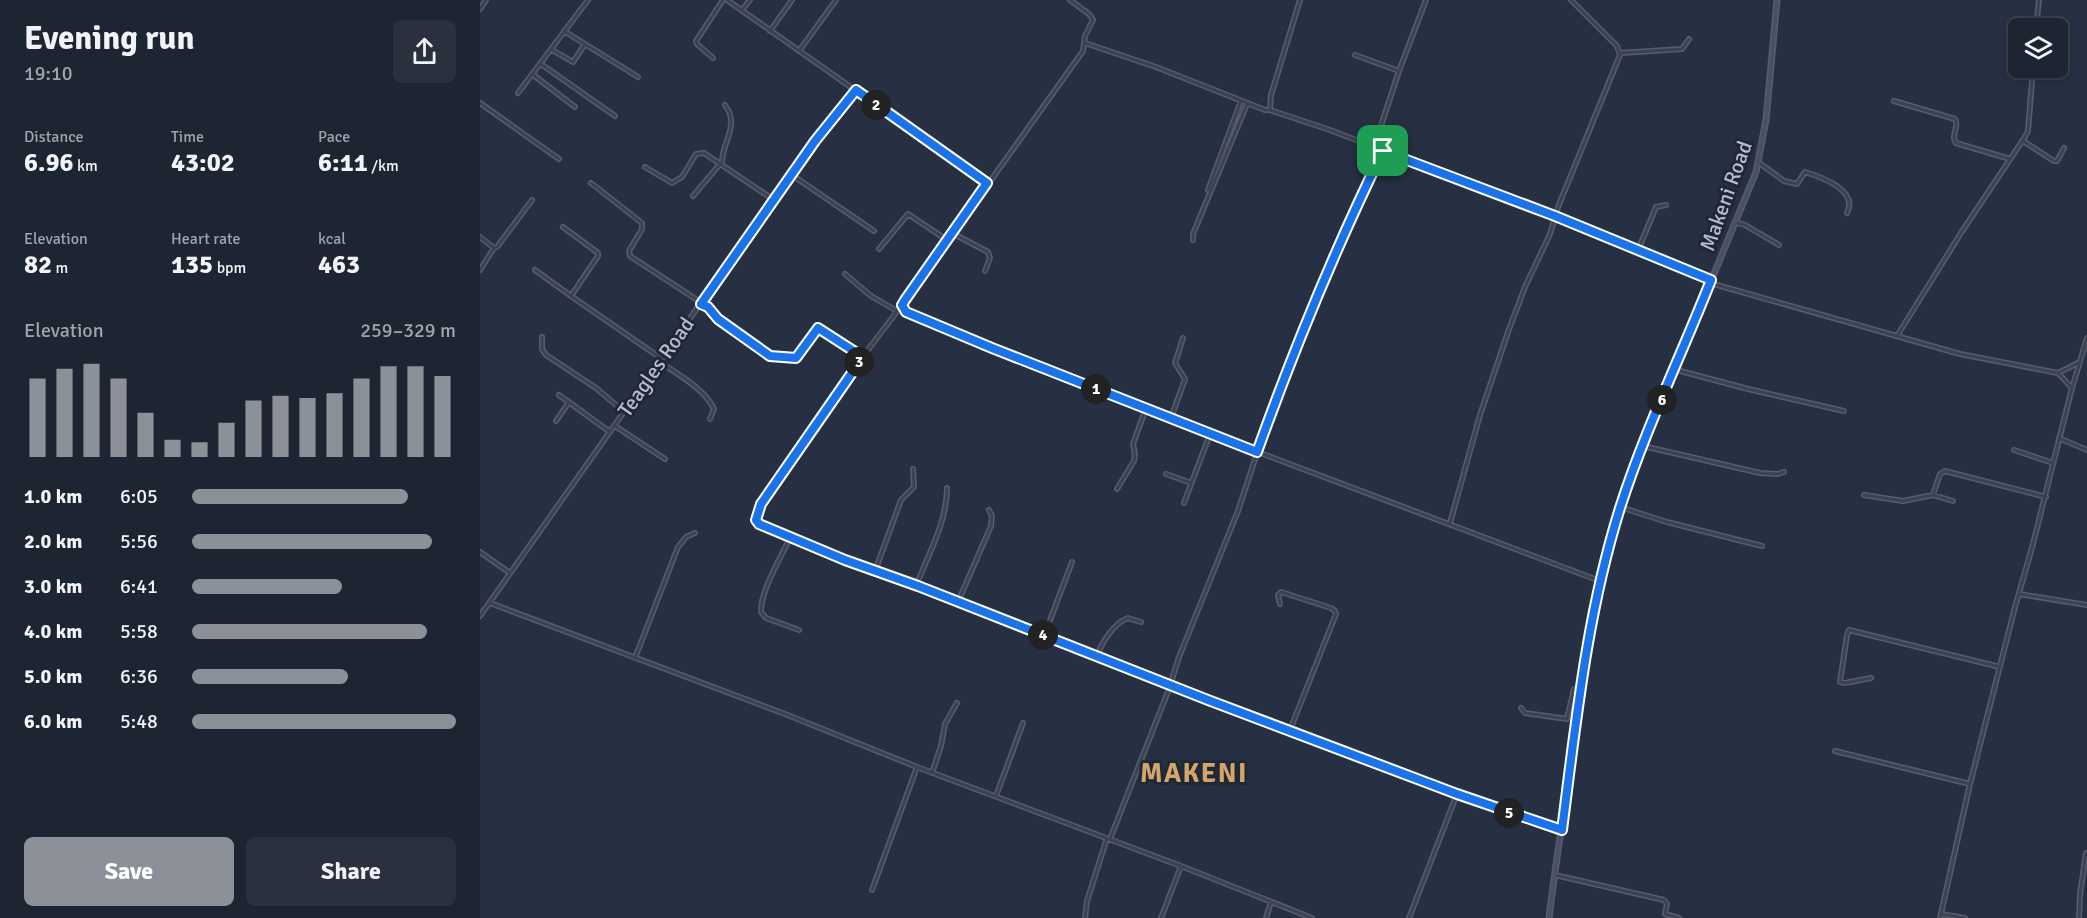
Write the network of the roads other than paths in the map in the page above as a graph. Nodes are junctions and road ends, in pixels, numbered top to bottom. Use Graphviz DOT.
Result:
graph roads {
  1 [pos="486,0"];
  2 [pos="588,0"];
  3 [pos="723,0"];
  4 [pos="727,0"];
  5 [pos="750,0"];
  6 [pos="792,0"];
  7 [pos="836,0"];
  8 [pos="1070,0"];
  9 [pos="1300,0"];
  10 [pos="1426,0"];
  11 [pos="1571,0"];
  12 [pos="1777,0"];
  13 [pos="2039,0"];
  14 [pos="480,9"];
  15 [pos="742,11"];
  16 [pos="2037,18"];
  17 [pos="564,31"];
  18 [pos="770,31"];
  19 [pos="1689,39"];
  20 [pos="1085,43"];
  21 [pos="585,44"];
  22 [pos="552,49"];
  23 [pos="799,51"];
  24 [pos="1620,53"];
  25 [pos="1355,55"];
  26 [pos="713,58"];
  27 [pos="540,64"];
  28 [pos="1399,71"];
  29 [pos="532,74"];
  30 [pos="638,77"];
  31 [pos="2032,78"];
  32 [pos="856,90"];
  33 [pos="518,93"];
  34 [pos="1241,101"];
  35 [pos="1894,101"];
  36 [pos="480,103"];
  37 [pos="1247,104"];
  38 [pos="725,105"];
  39 [pos="575,107"];
  40 [pos="1270,110"];
  41 [pos="615,116"];
  42 [pos="2023,141"];
  43 [pos="1374,147"];
  44 [pos="2064,148"];
  45 [pos="1383,151"];
  46 [pos="559,159"];
  47 [pos="2010,159"];
  48 [pos="1758,162"];
  49 [pos="721,164"];
  50 [pos="645,168"];
  51 [pos="792,175"];
  52 [pos="591,183"];
  53 [pos="987,183"];
  54 [pos="1208,190"];
  55 [pos="693,196"];
  56 [pos="532,200"];
  57 [pos="774,200"];
  58 [pos="1666,205"];
  59 [pos="1847,213"];
  60 [pos="1555,216"];
  61 [pos="1735,222"];
  62 [pos="563,227"];
  63 [pos="874,231"];
  64 [pos="952,233"];
  65 [pos="480,237"];
  66 [pos="947,240"];
  67 [pos="1193,240"];
  68 [pos="1779,245"];
  69 [pos="494,248"];
  70 [pos="879,249"];
  71 [pos="1638,250"];
  72 [pos="480,270"];
  73 [pos="535,270"];
  74 [pos="985,271"];
  75 [pos="845,274"];
  76 [pos="1710,281"];
  77 [pos="571,296"];
  78 [pos="701,304"];
  79 [pos="902,305"];
  80 [pos="897,312"];
  81 [pos="1897,336"];
  82 [pos="542,337"];
  83 [pos="1183,338"];
  84 [pos="2087,338"];
  85 [pos="863,357"];
  86 [pos="661,360"];
  87 [pos="2080,362"];
  88 [pos="1673,369"];
  89 [pos="2058,373"];
  90 [pos="2072,388"];
  91 [pos="559,394"];
  92 [pos="569,402"];
  93 [pos="1146,408"];
  94 [pos="1844,411"];
  95 [pos="624,412"];
  96 [pos="710,418"];
  97 [pos="1171,418"];
  98 [pos="556,421"];
  99 [pos="615,426"];
  100 [pos="610,432"];
  101 [pos="1210,434"];
  102 [pos="2059,438"];
  103 [pos="1642,446"];
  104 [pos="2014,450"];
  105 [pos="2087,450"];
  106 [pos="1257,452"];
  107 [pos="665,459"];
  108 [pos="2053,463"];
  109 [pos="913,469"];
  110 [pos="1784,472"];
  111 [pos="1166,474"];
  112 [pos="1191,483"];
  113 [pos="947,488"];
  114 [pos="1118,489"];
  115 [pos="1864,495"];
  116 [pos="1933,495"];
  117 [pos="2046,496"];
  118 [pos="1953,501"];
  119 [pos="1184,503"];
  120 [pos="1620,507"];
  121 [pos="989,510"];
  122 [pos="1449,524"];
  123 [pos="695,533"];
  124 [pos="790,538"];
  125 [pos="1762,546"];
  126 [pos="480,552"];
  127 [pos="1072,562"];
  128 [pos="875,571"];
  129 [pos="510,573"];
  130 [pos="1600,581"];
  131 [pos="916,586"];
  132 [pos="2019,594"];
  133 [pos="958,602"];
  134 [pos="489,603"];
  135 [pos="1280,604"];
  136 [pos="2087,605"];
  137 [pos="480,616"];
  138 [pos="1141,622"];
  139 [pos="798,630"];
  140 [pos="1044,636"];
  141 [pos="1097,656"];
  142 [pos="635,658"];
  143 [pos="2000,667"];
  144 [pos="1871,678"];
  145 [pos="1170,685"];
  146 [pos="1580,690"];
  147 [pos="957,703"];
  148 [pos="1521,708"];
  149 [pos="1023,723"];
  150 [pos="1290,730"];
  151 [pos="1835,751"];
  152 [pos="917,767"];
  153 [pos="932,773"];
  154 [pos="1970,784"];
  155 [pos="1457,794"];
  156 [pos="996,796"];
  157 [pos="1562,830"];
  158 [pos="1109,839"];
  159 [pos="2086,853"];
  160 [pos="1181,866"];
  161 [pos="1554,875"];
  162 [pos="872,890"];
  163 [pos="1271,902"];
  164 [pos="1664,916"];
  165 [pos="1940,916"];
  166 [pos="1085,918"];
  167 [pos="1161,918"];
  168 [pos="1266,918"];
  169 [pos="1312,918"];
  170 [pos="1409,918"];
  171 [pos="1549,918"];
  172 [pos="1679,918"];
  173 [pos="1965,918"];
  174 [pos="2079,918"];
  1 -- 14 [label="street"];
  2 -- 17 [label="street"];
  3 -- 26 [label="street"];
  4 -- 15 [label="street"];
  5 -- 15 [label="street"];
  6 -- 18 [label="street"];
  7 -- 23 [label="street"];
  8 -- 20 [label="street"];
  9 -- 40 [label="street"];
  10 -- 28 [label="street"];
  11 -- 24 [label="street"];
  12 -- 48 [label="main road, Makeni Road"];
  13 -- 16 [label="street"];
  15 -- 18 [label="street"];
  17 -- 21 [label="street"];
  17 -- 22 [label="street"];
  18 -- 23 [label="street"];
  19 -- 24 [label="street"];
  20 -- 34 [label="street"];
  20 -- 53 [label="street"];
  21 -- 22 [label="street"];
  21 -- 30 [label="street"];
  22 -- 27 [label="street"];
  23 -- 32 [label="street"];
  24 -- 60 [label="street"];
  25 -- 28 [label="street"];
  27 -- 29 [label="street"];
  27 -- 41 [label="street"];
  28 -- 43 [label="street"];
  29 -- 33 [label="street"];
  29 -- 39 [label="street"];
  31 -- 42 [label="street"];
  32 -- 51 [label="street, Teagles Road"];
  32 -- 53 [label="street"];
  34 -- 37 [label="street"];
  34 -- 54 [label="street"];
  35 -- 47 [label="street"];
  36 -- 46 [label="street"];
  37 -- 40 [label="street"];
  37 -- 67 [label="street"];
  38 -- 49 [label="street"];
  40 -- 43 [label="street"];
  42 -- 44 [label="street"];
  42 -- 47 [label="street"];
  43 -- 45 [label="street"];
  45 -- 60 [label="street"];
  45 -- 106 [label="street"];
  47 -- 81 [label="street"];
  48 -- 59 [label="street"];
  48 -- 61 [label="main road, Makeni Road"];
  49 -- 50 [label="street"];
  49 -- 55 [label="street"];
  49 -- 57 [label="street"];
  51 -- 57 [label="street, Teagles Road"];
  51 -- 63 [label="street"];
  52 -- 78 [label="street"];
  53 -- 64 [label="street"];
  56 -- 69 [label="street"];
  57 -- 78 [label="street, Teagles Road"];
  58 -- 71 [label="street"];
  60 -- 71 [label="street"];
  60 -- 122 [label="street"];
  61 -- 68 [label="street"];
  61 -- 76 [label="main road, Makeni Road"];
  62 -- 77 [label="street"];
  64 -- 66 [label="street"];
  64 -- 74 [label="street"];
  65 -- 69 [label="street"];
  66 -- 70 [label="street"];
  66 -- 79 [label="street"];
  69 -- 72 [label="street"];
  71 -- 76 [label="street"];
  73 -- 77 [label="street"];
  75 -- 80 [label="street"];
  76 -- 81 [label="street"];
  76 -- 88 [label="main road, Makeni Road"];
  77 -- 86 [label="street"];
  78 -- 85 [label="street"];
  78 -- 86 [label="street, Teagles Road"];
  79 -- 80 [label="street"];
  79 -- 93 [label="street"];
  80 -- 85 [label="street"];
  81 -- 89 [label="street"];
  82 -- 95 [label="street"];
  83 -- 97 [label="street"];
  84 -- 87 [label="street"];
  85 -- 124 [label="street"];
  86 -- 95 [label="street, Teagles Road"];
  86 -- 96 [label="street"];
  87 -- 89 [label="street"];
  87 -- 90 [label="street"];
  88 -- 94 [label="street"];
  88 -- 103 [label="main road, Makeni Road"];
  89 -- 90 [label="street"];
  90 -- 102 [label="street"];
  91 -- 92 [label="street"];
  92 -- 98 [label="street"];
  92 -- 100 [label="street"];
  93 -- 97 [label="street"];
  93 -- 114 [label="street"];
  95 -- 99 [label="street, Teagles Road"];
  97 -- 101 [label="street"];
  99 -- 100 [label="street, Teagles Road"];
  99 -- 107 [label="street"];
  100 -- 129 [label="street, Teagles Road"];
  101 -- 106 [label="street"];
  101 -- 112 [label="street"];
  102 -- 105 [label="street"];
  102 -- 108 [label="street"];
  103 -- 110 [label="street"];
  103 -- 120 [label="main road, Makeni Road"];
  104 -- 108 [label="street"];
  106 -- 122 [label="street"];
  106 -- 145 [label="street"];
  108 -- 117 [label="street"];
  109 -- 128 [label="street"];
  111 -- 112 [label="street"];
  112 -- 119 [label="street"];
  113 -- 131 [label="street"];
  115 -- 116 [label="street"];
  116 -- 117 [label="street"];
  116 -- 118 [label="street"];
  117 -- 132 [label="street"];
  120 -- 125 [label="street"];
  120 -- 130 [label="main road, Makeni Road"];
  121 -- 133 [label="street"];
  122 -- 130 [label="street"];
  123 -- 142 [label="street"];
  124 -- 128 [label="street"];
  124 -- 139 [label="street"];
  126 -- 129 [label="street"];
  127 -- 140 [label="street"];
  128 -- 131 [label="street"];
  129 -- 134 [label="street, Teagles Road"];
  130 -- 146 [label="main road, Makeni Road"];
  131 -- 133 [label="street"];
  132 -- 136 [label="street"];
  132 -- 143 [label="street"];
  133 -- 140 [label="street"];
  134 -- 137 [label="street, Teagles Road"];
  134 -- 142 [label="street"];
  135 -- 150 [label="street"];
  138 -- 141 [label="street"];
  140 -- 141 [label="street"];
  141 -- 145 [label="street"];
  142 -- 152 [label="street"];
  143 -- 144 [label="street"];
  143 -- 154 [label="street"];
  145 -- 150 [label="street"];
  145 -- 158 [label="street"];
  146 -- 148 [label="street"];
  146 -- 157 [label="main road, Makeni Road"];
  147 -- 153 [label="street"];
  149 -- 156 [label="street"];
  150 -- 155 [label="street"];
  151 -- 154 [label="street"];
  152 -- 153 [label="street"];
  152 -- 162 [label="street"];
  153 -- 156 [label="street"];
  154 -- 165 [label="street"];
  155 -- 157 [label="street"];
  155 -- 170 [label="street"];
  156 -- 158 [label="street"];
  157 -- 161 [label="main road, Makeni Road"];
  158 -- 160 [label="street"];
  158 -- 166 [label="street"];
  159 -- 174 [label="street"];
  160 -- 163 [label="street"];
  160 -- 167 [label="street"];
  161 -- 164 [label="street"];
  161 -- 171 [label="main road, Makeni Road"];
  163 -- 168 [label="street"];
  163 -- 169 [label="street"];
  164 -- 172 [label="street"];
  165 -- 173 [label="street"];
}
